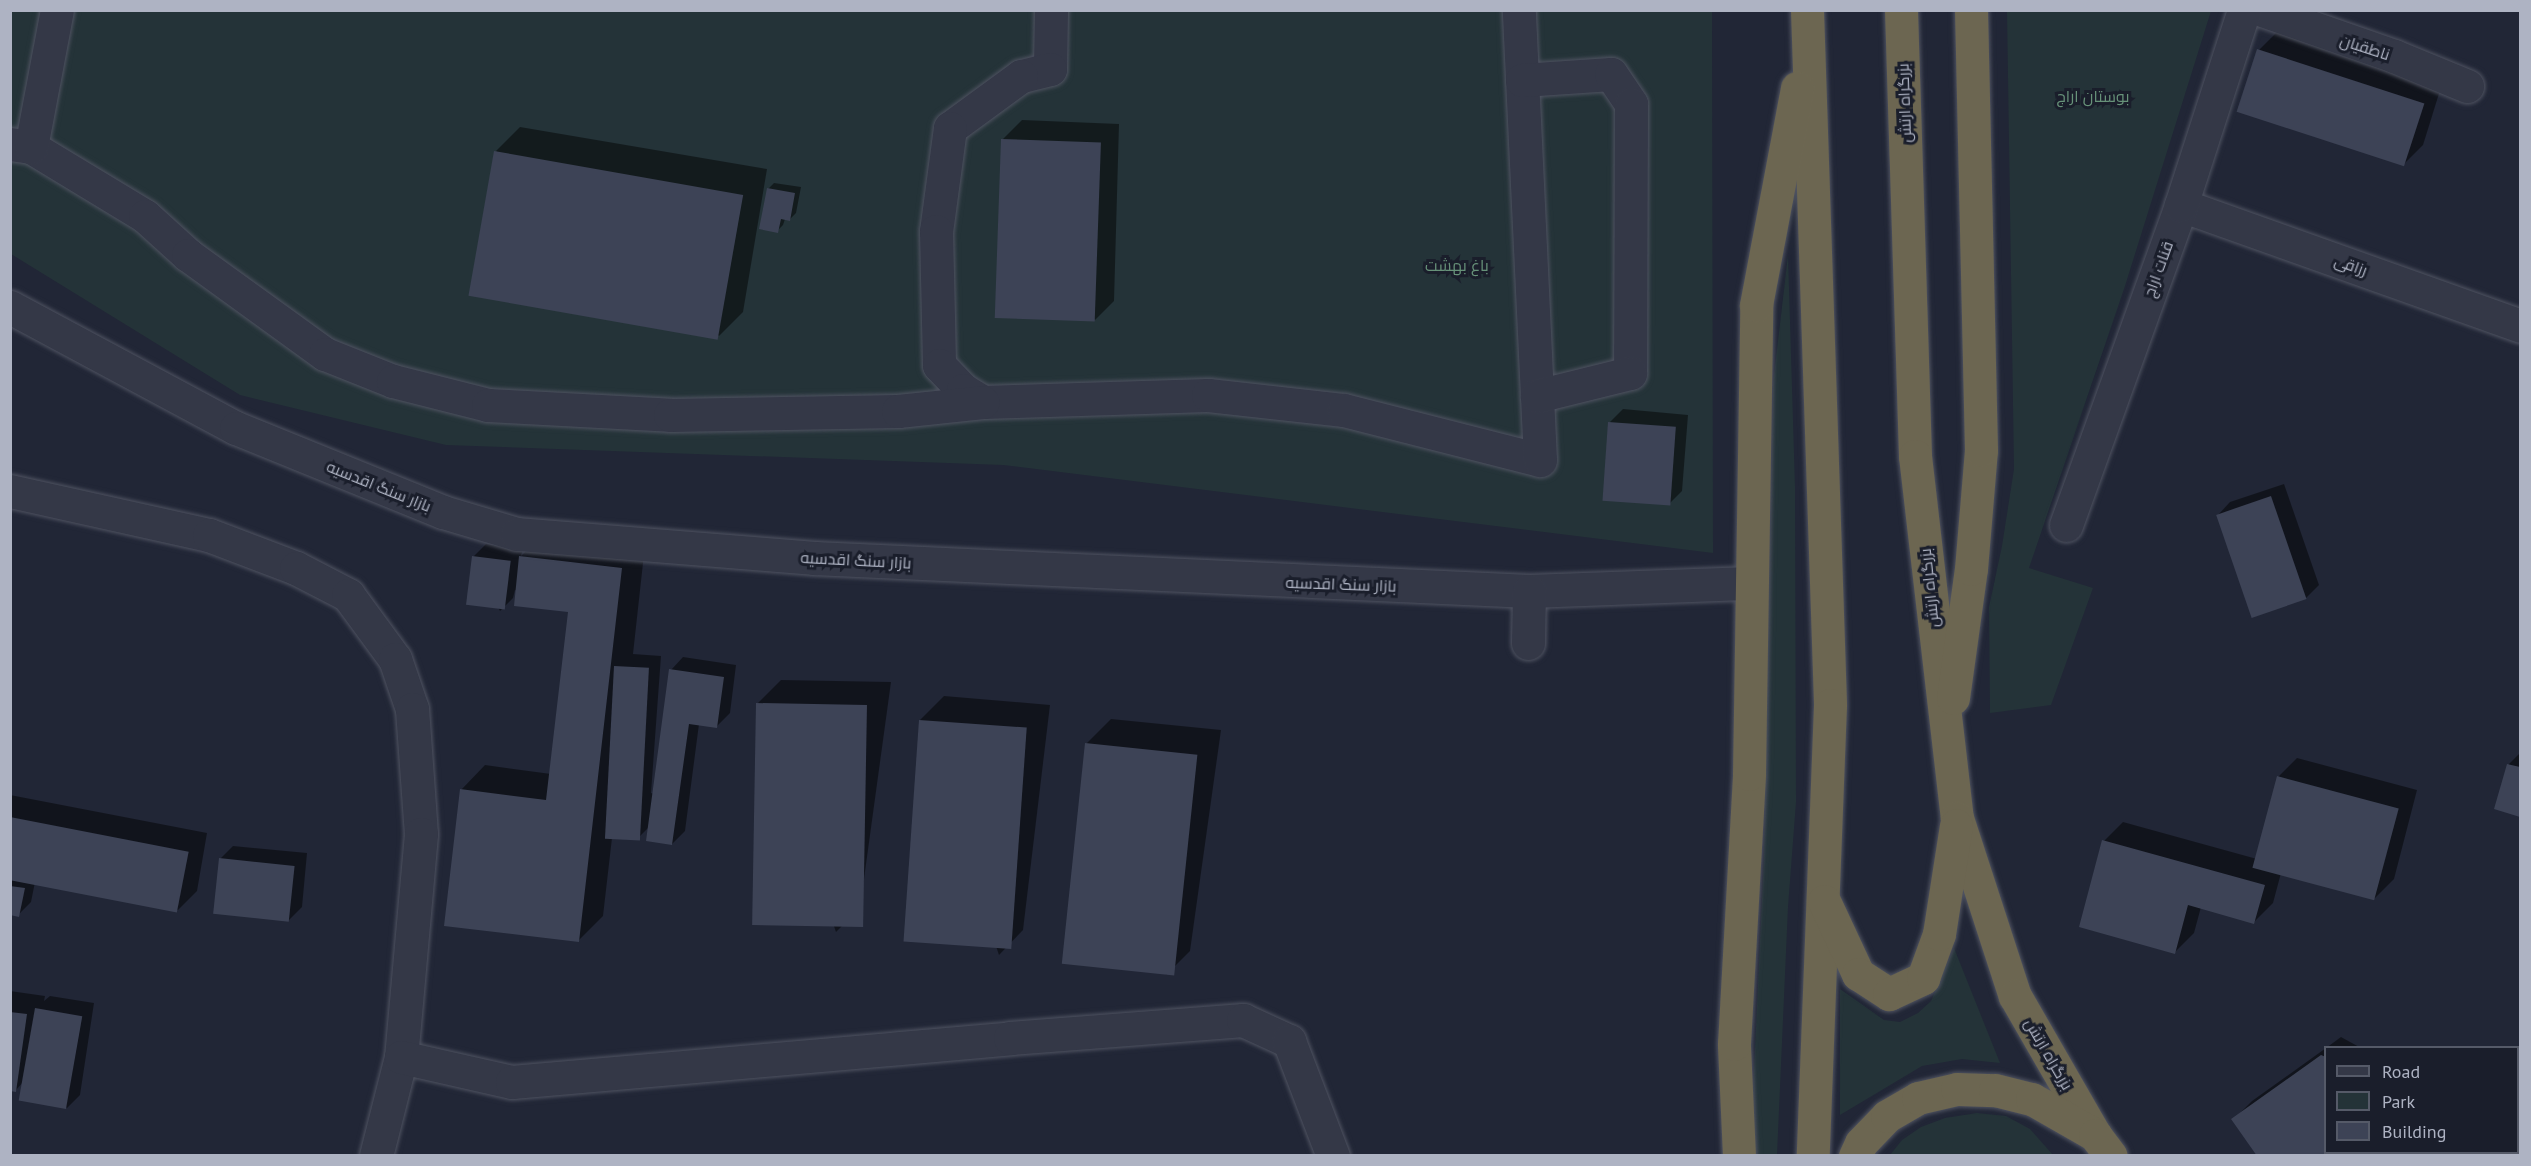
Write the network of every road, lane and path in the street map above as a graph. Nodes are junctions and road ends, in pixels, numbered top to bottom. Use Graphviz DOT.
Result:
graph roads {
  1 [pos="57,10"];
  2 [pos="1050,10"];
  3 [pos="1519,10"];
  4 [pos="1901,10"];
  5 [pos="1971,10"];
  6 [pos="2244,10"];
  7 [pos="2262,10"];
  8 [pos="1808,23"];
  9 [pos="1522,80"];
  10 [pos="2467,86"];
  11 [pos="21,146"];
  12 [pos="2181,205"];
  13 [pos="10,307"];
  14 [pos="2520,326"];
  15 [pos="1537,396"];
  16 [pos="983,402"];
  17 [pos="10,491"];
  18 [pos="2066,525"];
  19 [pos="1751,583"];
  20 [pos="1529,591"];
  21 [pos="1528,643"];
  22 [pos="1946,747"];
  23 [pos="1957,818"];
  24 [pos="1821,894"];
  25 [pos="401,1057"];
  26 [pos="2103,1145"];
  27 [pos="376,1155"];
  28 [pos="1333,1155"];
  29 [pos="1739,1155"];
  30 [pos="1814,1155"];
  31 [pos="1855,1155"];
  1 -- 11 [label="street"];
  2 -- 16 [label="street"];
  3 -- 9 [label="street"];
  4 -- 22 [label="highway, بزرگراه ارتش"];
  5 -- 22 [label="highway"];
  6 -- 12 [label="street, قنات اراج"];
  7 -- 10 [label="street, ناطقیان"];
  8 -- 19 [label="highway"];
  8 -- 24 [label="highway"];
  9 -- 15 [label="street"];
  9 -- 15 [label="street"];
  11 -- 16 [label="street"];
  12 -- 14 [label="street, رزاقی"];
  12 -- 18 [label="street, قنات اراج"];
  13 -- 20 [label="street, بازار سنگ اقدسیه"];
  15 -- 16 [label="street"];
  17 -- 25 [label="street"];
  19 -- 20 [label="street, بازار سنگ اقدسیه"];
  19 -- 29 [label="highway"];
  20 -- 21 [label="street"];
  22 -- 23 [label="highway, بزرگراه ارتش"];
  23 -- 24 [label="highway"];
  23 -- 26 [label="highway, بزرگراه ارتش"];
  24 -- 30 [label="highway"];
  25 -- 27 [label="street"];
  25 -- 28 [label="street"];
  26 -- 31 [label="highway"];
}
